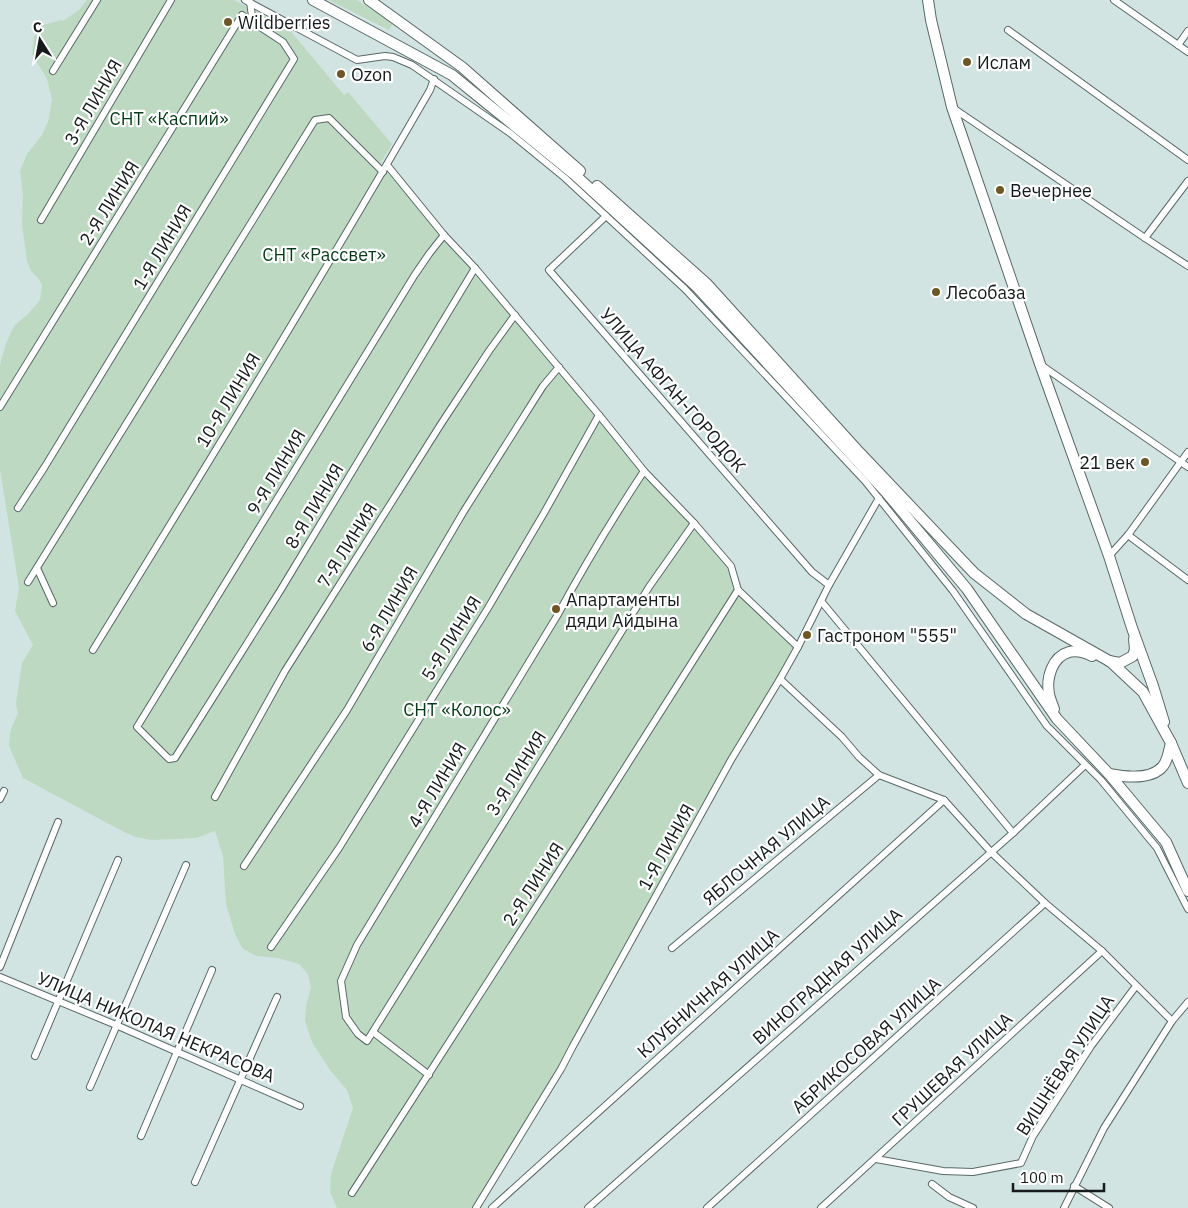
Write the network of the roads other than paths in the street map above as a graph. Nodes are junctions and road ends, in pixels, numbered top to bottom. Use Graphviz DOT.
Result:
graph roads {
  1 [pos="97,0"];
  2 [pos="170,0"];
  3 [pos="313,0"];
  4 [pos="369,0"];
  5 [pos="928,0"];
  6 [pos="1114,0"];
  7 [pos="247,1"];
  8 [pos="242,15"];
  9 [pos="253,23"];
  10 [pos="1008,30"];
  11 [pos="1188,31"];
  12 [pos="1178,45"];
  13 [pos="1188,52"];
  14 [pos="53,71"];
  15 [pos="434,79"];
  16 [pos="952,107"];
  17 [pos="1188,160"];
  18 [pos="387,165"];
  19 [pos="383,172"];
  20 [pos="1188,181"];
  21 [pos="606,216"];
  22 [pos="41,220"];
  23 [pos="444,235"];
  24 [pos="1145,238"];
  25 [pos="1188,266"];
  26 [pos="475,268"];
  27 [pos="515,315"];
  28 [pos="1040,364"];
  29 [pos="559,367"];
  30 [pos="0,407"];
  31 [pos="600,415"];
  32 [pos="1188,452"];
  33 [pos="1181,462"];
  34 [pos="1188,468"];
  35 [pos="644,471"];
  36 [pos="879,498"];
  37 [pos="18,508"];
  38 [pos="694,523"];
  39 [pos="1128,535"];
  40 [pos="1109,556"];
  41 [pos="37,568"];
  42 [pos="1188,580"];
  43 [pos="28,582"];
  44 [pos="829,585"];
  45 [pos="738,590"];
  46 [pos="821,601"];
  47 [pos="53,603"];
  48 [pos="1132,628"];
  49 [pos="798,647"];
  50 [pos="93,650"];
  51 [pos="1111,662"];
  52 [pos="780,679"];
  53 [pos="1057,720"];
  54 [pos="1171,743"];
  55 [pos="175,758"];
  56 [pos="1085,765"];
  57 [pos="1109,774"];
  58 [pos="879,775"];
  59 [pos="1188,783"];
  60 [pos="4,791"];
  61 [pos="214,797"];
  62 [pos="0,799"];
  63 [pos="944,800"];
  64 [pos="58,822"];
  65 [pos="1013,833"];
  66 [pos="991,852"];
  67 [pos="118,860"];
  68 [pos="186,865"];
  69 [pos="244,866"];
  70 [pos="1188,891"];
  71 [pos="1044,903"];
  72 [pos="1188,909"];
  73 [pos="271,947"];
  74 [pos="672,948"];
  75 [pos="1102,951"];
  76 [pos="0,967"];
  77 [pos="212,970"];
  78 [pos="0,977"];
  79 [pos="1136,986"];
  80 [pos="276,996"];
  81 [pos="58,1001"];
  82 [pos="1188,1002"];
  83 [pos="1172,1021"];
  84 [pos="116,1026"];
  85 [pos="373,1032"];
  86 [pos="367,1041"];
  87 [pos="177,1052"];
  88 [pos="35,1056"];
  89 [pos="429,1075"];
  90 [pos="240,1080"];
  91 [pos="90,1087"];
  92 [pos="300,1106"];
  93 [pos="141,1136"];
  94 [pos="876,1159"];
  95 [pos="195,1182"];
  96 [pos="932,1184"];
  97 [pos="1074,1186"];
  98 [pos="352,1193"];
  99 [pos="476,1208"];
  100 [pos="492,1208"];
  101 [pos="588,1208"];
  102 [pos="707,1208"];
  103 [pos="821,1208"];
  104 [pos="973,1208"];
  105 [pos="1064,1208"];
  106 [pos="1110,1208"];
  1 -- 14 [label="street"];
  2 -- 22 [label="street, 3-Я ЛИНИЯ"];
  3 -- 53 [label="main road"];
  4 -- 51 [label="main road"];
  5 -- 16 [label="main road"];
  6 -- 12 [label="street"];
  7 -- 9 [label="street"];
  7 -- 15 [label="street"];
  8 -- 9 [label="street, 1-Я ЛИНИЯ"];
  8 -- 30 [label="street, 2-Я ЛИНИЯ"];
  9 -- 37 [label="street, 1-Я ЛИНИЯ"];
  10 -- 17 [label="street"];
  11 -- 12 [label="street"];
  12 -- 13 [label="street"];
  15 -- 18 [label="street, 10-Я ЛИНИЯ"];
  15 -- 21 [label="street"];
  16 -- 24 [label="street"];
  16 -- 28 [label="main road"];
  18 -- 19 [label="street, 10-Я ЛИНИЯ"];
  18 -- 23 [label="street"];
  19 -- 41 [label="street"];
  19 -- 50 [label="street, 10-Я ЛИНИЯ"];
  20 -- 24 [label="street"];
  21 -- 36 [label="street"];
  21 -- 44 [label="street, УЛИЦА АФГАН-ГОРОДОК"];
  23 -- 26 [label="street"];
  23 -- 55 [label="street, 9-Я ЛИНИЯ"];
  24 -- 25 [label="street"];
  26 -- 27 [label="street"];
  26 -- 55 [label="street, 8-Я ЛИНИЯ"];
  27 -- 29 [label="street"];
  27 -- 61 [label="street, 7-Я ЛИНИЯ"];
  28 -- 33 [label="street"];
  28 -- 40 [label="main road"];
  29 -- 31 [label="street"];
  29 -- 69 [label="street, 6-Я ЛИНИЯ"];
  31 -- 35 [label="street"];
  31 -- 73 [label="street, 5-Я ЛИНИЯ"];
  32 -- 33 [label="street"];
  33 -- 34 [label="street"];
  33 -- 39 [label="street"];
  35 -- 38 [label="street"];
  35 -- 86 [label="street, 4-Я ЛИНИЯ"];
  36 -- 44 [label="street, 1-Я ЛИНИЯ"];
  36 -- 56 [label="street"];
  38 -- 45 [label="street"];
  38 -- 85 [label="street, 3-Я ЛИНИЯ"];
  39 -- 40 [label="street"];
  39 -- 42 [label="street"];
  40 -- 48 [label="main road"];
  41 -- 43 [label="street"];
  41 -- 47 [label="street"];
  44 -- 46 [label="street, 1-Я ЛИНИЯ"];
  45 -- 49 [label="street"];
  45 -- 89 [label="street, 2-Я ЛИНИЯ"];
  46 -- 49 [label="street, 1-Я ЛИНИЯ"];
  46 -- 65 [label="street"];
  48 -- 51 [label="main road"];
  48 -- 54 [label="main road"];
  49 -- 52 [label="street, 1-Я ЛИНИЯ"];
  51 -- 53 [label="main road"];
  51 -- 54 [label="main road"];
  52 -- 58 [label="street"];
  52 -- 99 [label="street, 1-Я ЛИНИЯ"];
  53 -- 57 [label="main road"];
  54 -- 57 [label="main road"];
  54 -- 59 [label="main road"];
  56 -- 65 [label="street, ВИНОГРАДНАЯ УЛИЦА"];
  56 -- 72 [label="street"];
  57 -- 70 [label="main road"];
  58 -- 63 [label="street"];
  58 -- 74 [label="street, ЯБЛОЧНАЯ УЛИЦА"];
  60 -- 62 [label="street"];
  63 -- 66 [label="street"];
  63 -- 100 [label="street, КЛУБНИЧНАЯ УЛИЦА"];
  64 -- 76 [label="street"];
  65 -- 66 [label="street, ВИНОГРАДНАЯ УЛИЦА"];
  66 -- 71 [label="street"];
  66 -- 101 [label="street, ВИНОГРАДНАЯ УЛИЦА"];
  67 -- 81 [label="street"];
  68 -- 84 [label="street"];
  71 -- 75 [label="street"];
  71 -- 102 [label="street, АБРИКОСОВАЯ УЛИЦА"];
  75 -- 79 [label="street"];
  75 -- 94 [label="street, ГРУШЕВАЯ УЛИЦА"];
  77 -- 87 [label="street"];
  78 -- 81 [label="street, УЛИЦА НИКОЛАЯ НЕКРАСОВА"];
  79 -- 83 [label="street"];
  79 -- 94 [label="street, ВИШНЁВАЯ УЛИЦА"];
  80 -- 90 [label="street"];
  81 -- 84 [label="street, УЛИЦА НИКОЛАЯ НЕКРАСОВА"];
  81 -- 88 [label="street"];
  82 -- 83 [label="street"];
  83 -- 97 [label="street"];
  84 -- 87 [label="street, УЛИЦА НИКОЛАЯ НЕКРАСОВА"];
  84 -- 91 [label="street"];
  85 -- 86 [label="street, 3-Я ЛИНИЯ"];
  85 -- 89 [label="street"];
  87 -- 90 [label="street, УЛИЦА НИКОЛАЯ НЕКРАСОВА"];
  87 -- 93 [label="street"];
  89 -- 98 [label="street, 2-Я ЛИНИЯ"];
  90 -- 92 [label="street, УЛИЦА НИКОЛАЯ НЕКРАСОВА"];
  90 -- 95 [label="street"];
  94 -- 103 [label="street, ГРУШЕВАЯ УЛИЦА"];
  96 -- 104 [label="street"];
  97 -- 105 [label="street"];
  97 -- 106 [label="street"];
}
